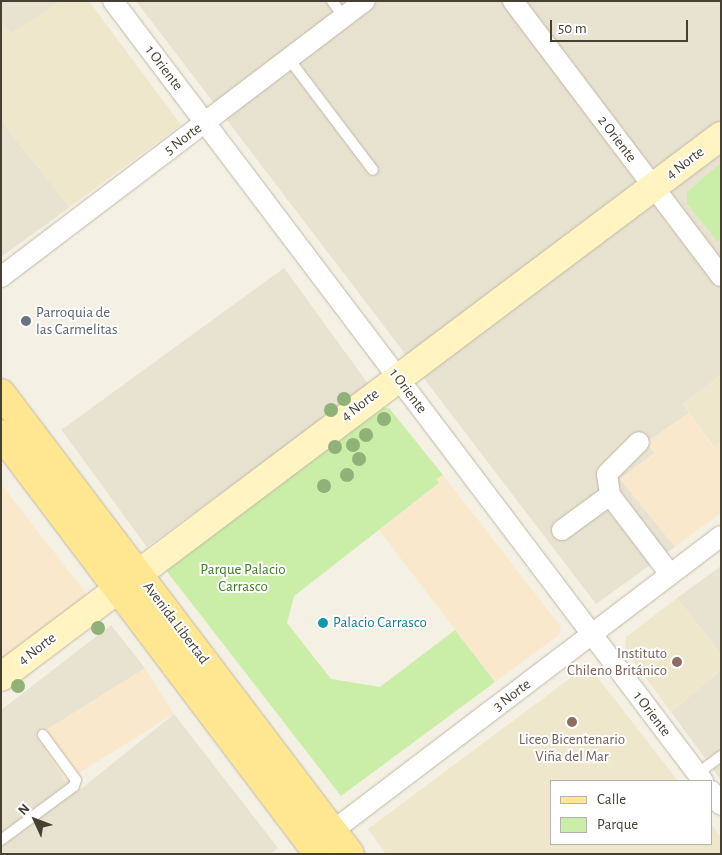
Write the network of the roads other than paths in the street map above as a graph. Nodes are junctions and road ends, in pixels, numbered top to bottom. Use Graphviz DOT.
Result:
graph roads {
  1 [pos="113,1"];
  2 [pos="332,1"];
  3 [pos="365,1"];
  4 [pos="513,1"];
  5 [pos="344,17"];
  6 [pos="288,59"];
  7 [pos="205,123"];
  8 [pos="721,136"];
  9 [pos="373,170"];
  10 [pos="653,187"];
  11 [pos="721,276"];
  12 [pos="1,277"];
  13 [pos="398,377"];
  14 [pos="1,393"];
  15 [pos="1,434"];
  16 [pos="639,442"];
  17 [pos="610,495"];
  18 [pos="562,530"];
  19 [pos="721,536"];
  20 [pos="670,574"];
  21 [pos="128,580"];
  22 [pos="592,634"];
  23 [pos="1,677"];
  24 [pos="43,735"];
  25 [pos="721,756"];
  26 [pos="700,777"];
  27 [pos="712,792"];
  28 [pos="721,805"];
  29 [pos="1,840"];
  30 [pos="316,846"];
  31 [pos="350,854"];
  1 -- 7 [label="street, 1 Oriente"];
  2 -- 5 [label="lane"];
  3 -- 5 [label="street, 5 Norte"];
  4 -- 10 [label="street, 2 Oriente"];
  5 -- 6 [label="street, 5 Norte"];
  6 -- 7 [label="street, 5 Norte"];
  6 -- 9 [label="lane"];
  7 -- 12 [label="street, 5 Norte"];
  7 -- 13 [label="street, 1 Oriente"];
  8 -- 10 [label="street, 4 Norte"];
  10 -- 11 [label="street, 2 Oriente"];
  10 -- 13 [label="street, 4 Norte"];
  13 -- 21 [label="street, 4 Norte"];
  13 -- 22 [label="street, 1 Oriente"];
  14 -- 21 [label="main road, Avenida Libertad"];
  15 -- 21 [label="main road, Avenida Libertad"];
  16 -- 17 [label="street"];
  17 -- 18 [label="street"];
  17 -- 20 [label="street"];
  19 -- 20 [label="street, 3 Norte"];
  20 -- 22 [label="street, 3 Norte"];
  21 -- 23 [label="street, 4 Norte"];
  21 -- 30 [label="main road, Avenida Libertad"];
  22 -- 26 [label="street, 1 Oriente"];
  22 -- 30 [label="street, 3 Norte"];
  24 -- 29 [label="lane"];
  25 -- 26 [label="lane"];
  27 -- 28 [label="street"];
  30 -- 31 [label="main road, Avenida Libertad"];
}
